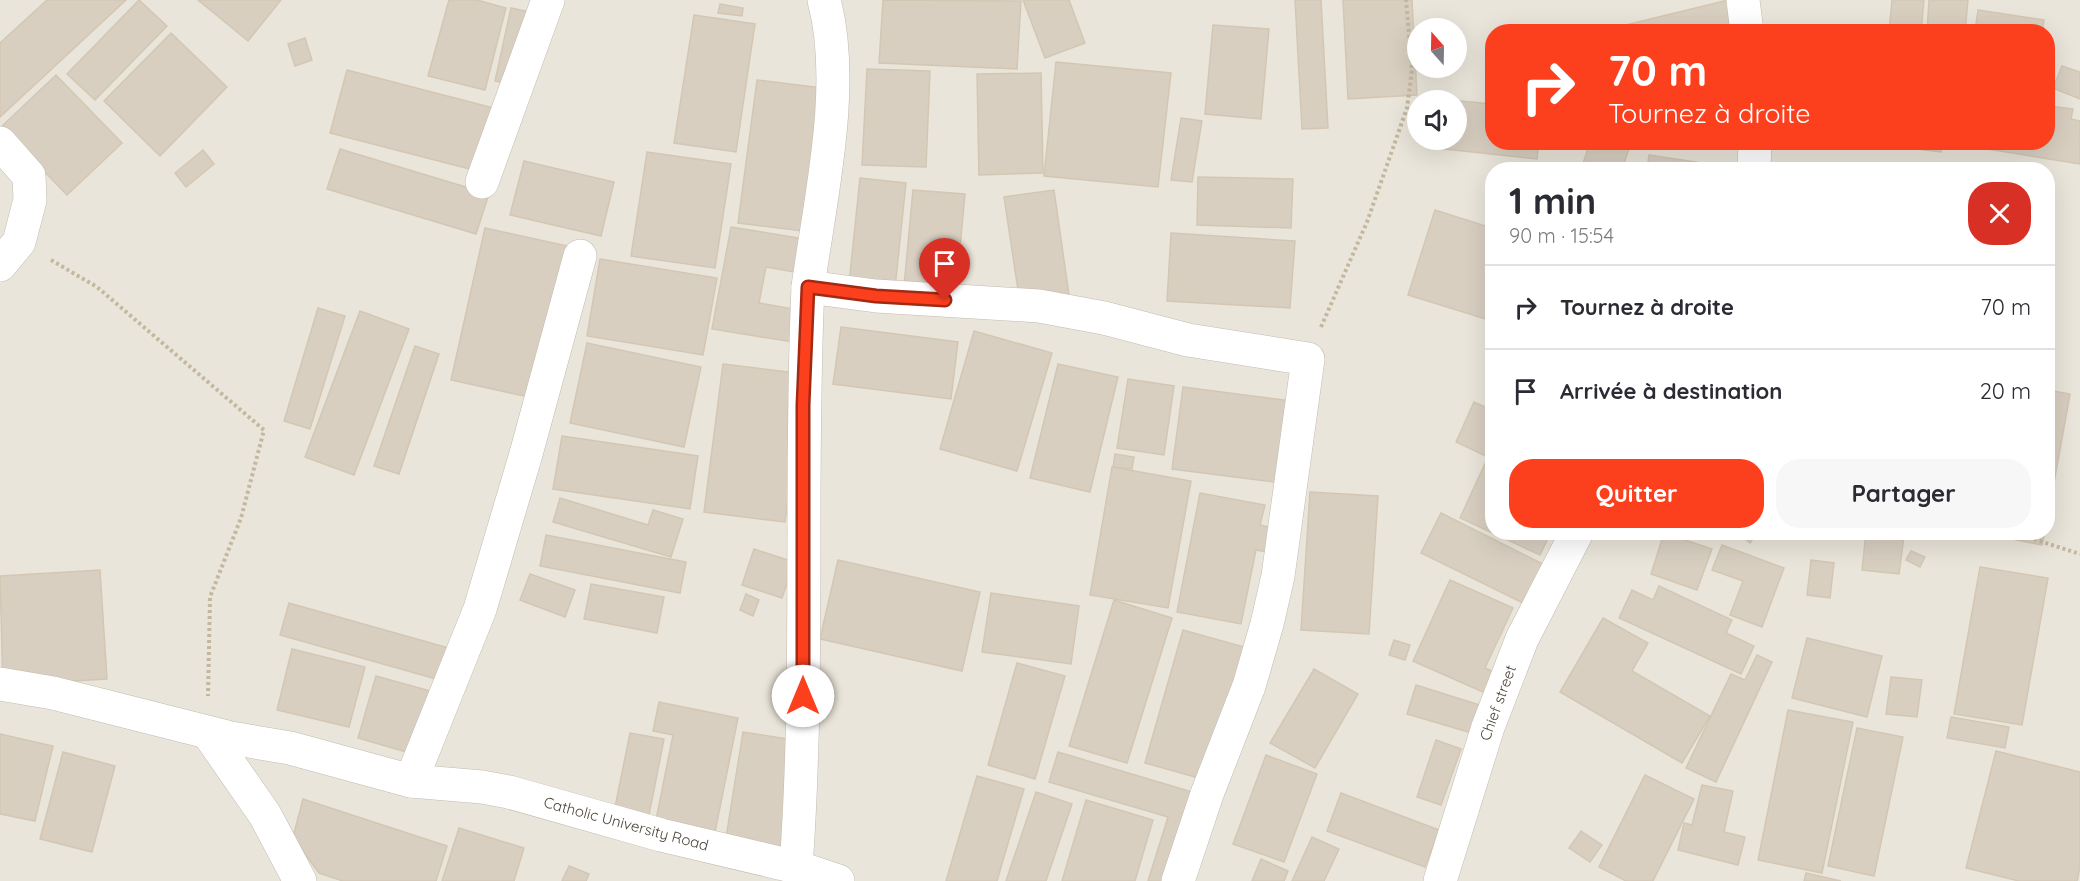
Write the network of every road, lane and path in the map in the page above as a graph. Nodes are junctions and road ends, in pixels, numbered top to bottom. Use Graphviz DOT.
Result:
graph roads {
  1 [pos="548,0"];
  2 [pos="824,0"];
  3 [pos="1406,0"];
  4 [pos="1743,0"];
  5 [pos="1746,24"];
  6 [pos="0,143"];
  7 [pos="482,182"];
  8 [pos="10,254"];
  9 [pos="580,256"];
  10 [pos="808,287"];
  11 [pos="1308,359"];
  12 [pos="1573,540"];
  13 [pos="2036,540"];
  14 [pos="2080,554"];
  15 [pos="0,684"];
  16 [pos="208,733"];
  17 [pos="411,782"];
  18 [pos="796,867"];
  19 [pos="300,881"];
  20 [pos="838,881"];
  21 [pos="1178,881"];
  22 [pos="1440,881"];
  1 -- 7 [label="street"];
  2 -- 10 [label="street"];
  3 -- 11 [label="path"];
  4 -- 5 [label="street"];
  6 -- 8 [label="street"];
  8 -- 16 [label="path"];
  9 -- 17 [label="street"];
  10 -- 11 [label="street"];
  10 -- 18 [label="street"];
  11 -- 21 [label="street"];
  12 -- 22 [label="street, Chief street"];
  13 -- 14 [label="path"];
  15 -- 16 [label="street, Catholic University Road"];
  16 -- 17 [label="street, Catholic University Road"];
  16 -- 19 [label="street"];
  17 -- 18 [label="street, Catholic University Road"];
  18 -- 20 [label="street, Catholic University Road"];
}
